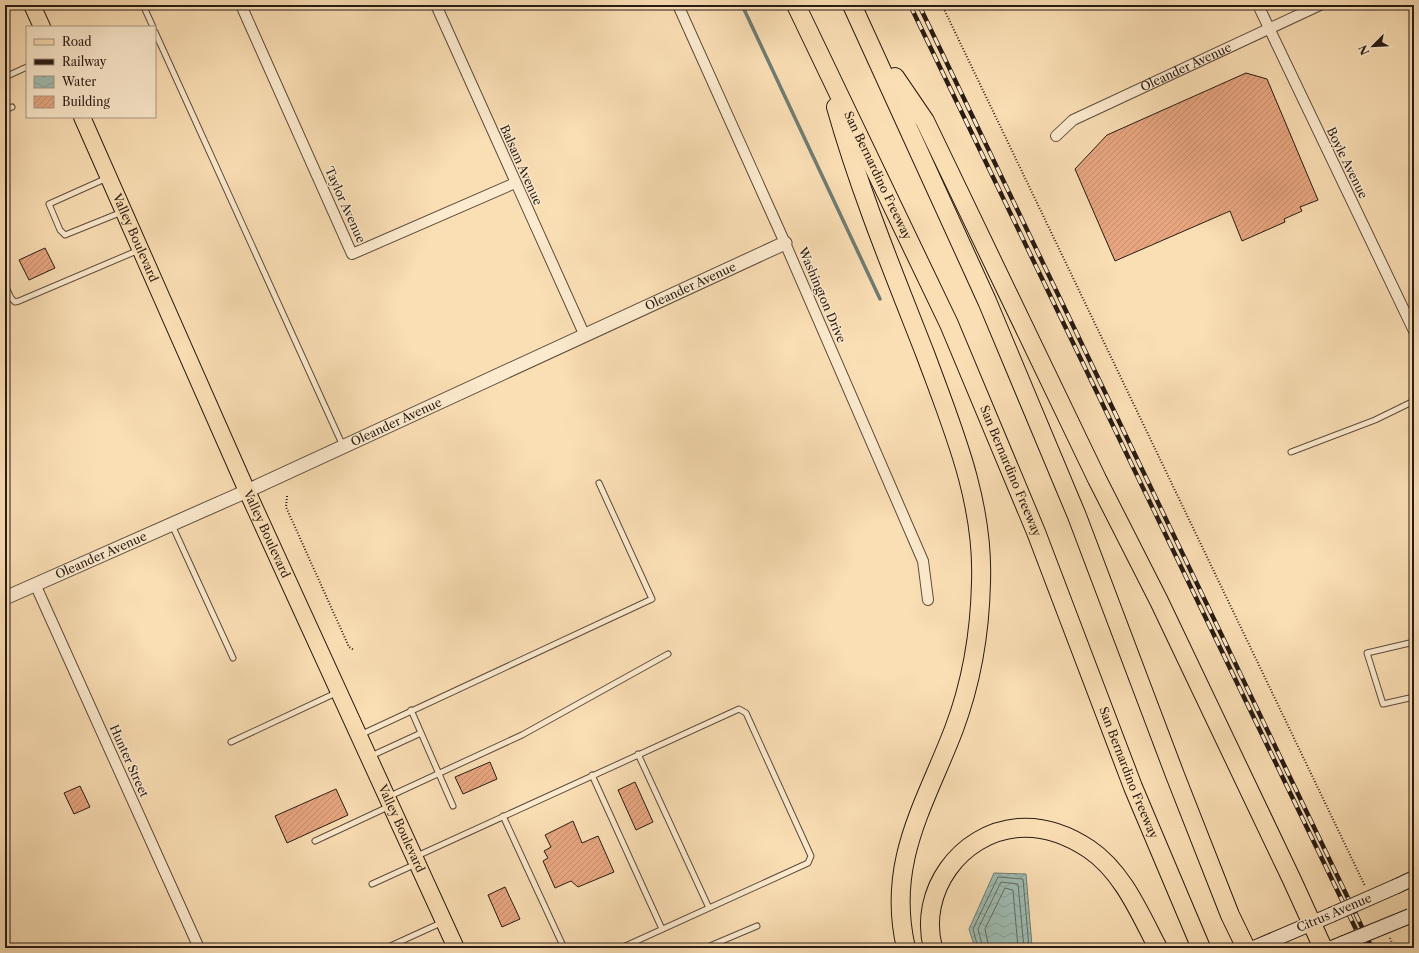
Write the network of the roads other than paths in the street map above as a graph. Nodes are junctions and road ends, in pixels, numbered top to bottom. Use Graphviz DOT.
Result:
graph roads {
  1 [pos="32,5"];
  2 [pos="143,5"];
  3 [pos="241,5"];
  4 [pos="436,5"];
  5 [pos="678,5"];
  6 [pos="796,5"];
  7 [pos="852,5"];
  8 [pos="1258,5"];
  9 [pos="1320,5"];
  10 [pos="42,26"];
  11 [pos="153,26"];
  12 [pos="1268,28"];
  13 [pos="156,34"];
  14 [pos="866,35"];
  15 [pos="822,58"];
  16 [pos="26,67"];
  17 [pos="5,77"];
  18 [pos="12,107"];
  19 [pos="5,110"];
  20 [pos="82,118"];
  21 [pos="1056,136"];
  22 [pos="108,178"];
  23 [pos="515,183"];
  24 [pos="123,211"];
  25 [pos="785,243"];
  26 [pos="140,249"];
  27 [pos="5,285"];
  28 [pos="1414,332"];
  29 [pos="585,336"];
  30 [pos="1414,401"];
  31 [pos="344,446"];
  32 [pos="1290,452"];
  33 [pos="599,483"];
  34 [pos="247,491"];
  35 [pos="172,524"];
  36 [pos="35,584"];
  37 [pos="5,598"];
  38 [pos="928,600"];
  39 [pos="1414,642"];
  40 [pos="668,654"];
  41 [pos="233,658"];
  42 [pos="339,692"];
  43 [pos="1414,697"];
  44 [pos="411,710"];
  45 [pos="421,733"];
  46 [pos="359,736"];
  47 [pos="231,742"];
  48 [pos="638,754"];
  49 [pos="368,757"];
  50 [pos="438,774"];
  51 [pos="592,775"];
  52 [pos="389,801"];
  53 [pos="453,806"];
  54 [pos="503,816"];
  55 [pos="315,841"];
  56 [pos="416,860"];
  57 [pos="1414,878"];
  58 [pos="372,884"];
  59 [pos="709,908"];
  60 [pos="1412,915"];
  61 [pos="444,922"];
  62 [pos="1312,923"];
  63 [pos="757,926"];
  64 [pos="662,929"];
  65 [pos="1338,946"];
  66 [pos="199,948"];
  67 [pos="386,948"];
  68 [pos="456,948"];
  69 [pos="564,948"];
  70 [pos="621,948"];
  71 [pos="705,948"];
  72 [pos="906,948"];
  73 [pos="933,948"];
  74 [pos="1158,948"];
  75 [pos="1201,948"];
  76 [pos="1246,948"];
  77 [pos="1254,948"];
  78 [pos="1323,948"];
  1 -- 10 [label="main road"];
  2 -- 11 [label="lane"];
  3 -- 23 [label="street, Taylor Avenue"];
  4 -- 23 [label="street, Balsam Avenue"];
  5 -- 25 [label="street, Washington Drive"];
  6 -- 15 [label="highway, San Bernardino Freeway"];
  7 -- 14 [label="highway"];
  8 -- 12 [label="street, Boyle Avenue"];
  9 -- 12 [label="street, Oleander Avenue"];
  12 -- 21 [label="street, Oleander Avenue"];
  12 -- 28 [label="street, Boyle Avenue"];
  13 -- 31 [label="lane"];
  14 -- 62 [label="highway"];
  14 -- 76 [label="highway"];
  15 -- 72 [label="highway"];
  15 -- 75 [label="highway, San Bernardino Freeway"];
  16 -- 17 [label="lane"];
  18 -- 19 [label="lane"];
  20 -- 22 [label="main road, Valley Boulevard"];
  22 -- 24 [label="main road, Valley Boulevard"];
  22 -- 24 [label="lane"];
  23 -- 29 [label="street, Balsam Avenue"];
  24 -- 26 [label="main road, Valley Boulevard"];
  25 -- 29 [label="street, Oleander Avenue"];
  25 -- 38 [label="street, Washington Drive"];
  26 -- 27 [label="lane"];
  26 -- 34 [label="main road, Valley Boulevard"];
  29 -- 31 [label="street, Oleander Avenue"];
  30 -- 32 [label="lane"];
  31 -- 34 [label="street, Oleander Avenue"];
  33 -- 44 [label="lane"];
  34 -- 35 [label="street, Oleander Avenue"];
  34 -- 42 [label="main road, Valley Boulevard"];
  35 -- 36 [label="street, Oleander Avenue"];
  35 -- 41 [label="lane"];
  36 -- 37 [label="street, Oleander Avenue"];
  36 -- 66 [label="street, Hunter Street"];
  39 -- 43 [label="lane"];
  40 -- 50 [label="lane"];
  42 -- 46 [label="main road, Valley Boulevard"];
  42 -- 47 [label="lane"];
  44 -- 45 [label="lane"];
  44 -- 46 [label="lane"];
  45 -- 49 [label="lane"];
  45 -- 50 [label="lane"];
  46 -- 49 [label="main road, Valley Boulevard"];
  48 -- 51 [label="lane"];
  48 -- 59 [label="lane"];
  48 -- 59 [label="lane"];
  49 -- 52 [label="main road, Valley Boulevard"];
  50 -- 52 [label="lane"];
  50 -- 53 [label="lane"];
  51 -- 54 [label="lane"];
  51 -- 64 [label="lane"];
  52 -- 55 [label="lane"];
  52 -- 56 [label="main road, Valley Boulevard"];
  54 -- 56 [label="lane"];
  54 -- 69 [label="lane"];
  56 -- 58 [label="lane"];
  56 -- 61 [label="main road, Valley Boulevard"];
  57 -- 62 [label="main road, Citrus Avenue, bridge"];
  59 -- 64 [label="lane"];
  60 -- 65 [label="main road, bridge"];
  61 -- 67 [label="lane"];
  61 -- 68 [label="main road, Valley Boulevard"];
  62 -- 77 [label="main road, Citrus Avenue"];
  62 -- 78 [label="highway"];
  63 -- 71 [label="lane"];
  64 -- 70 [label="lane"];
  73 -- 74 [label="highway"];
}
